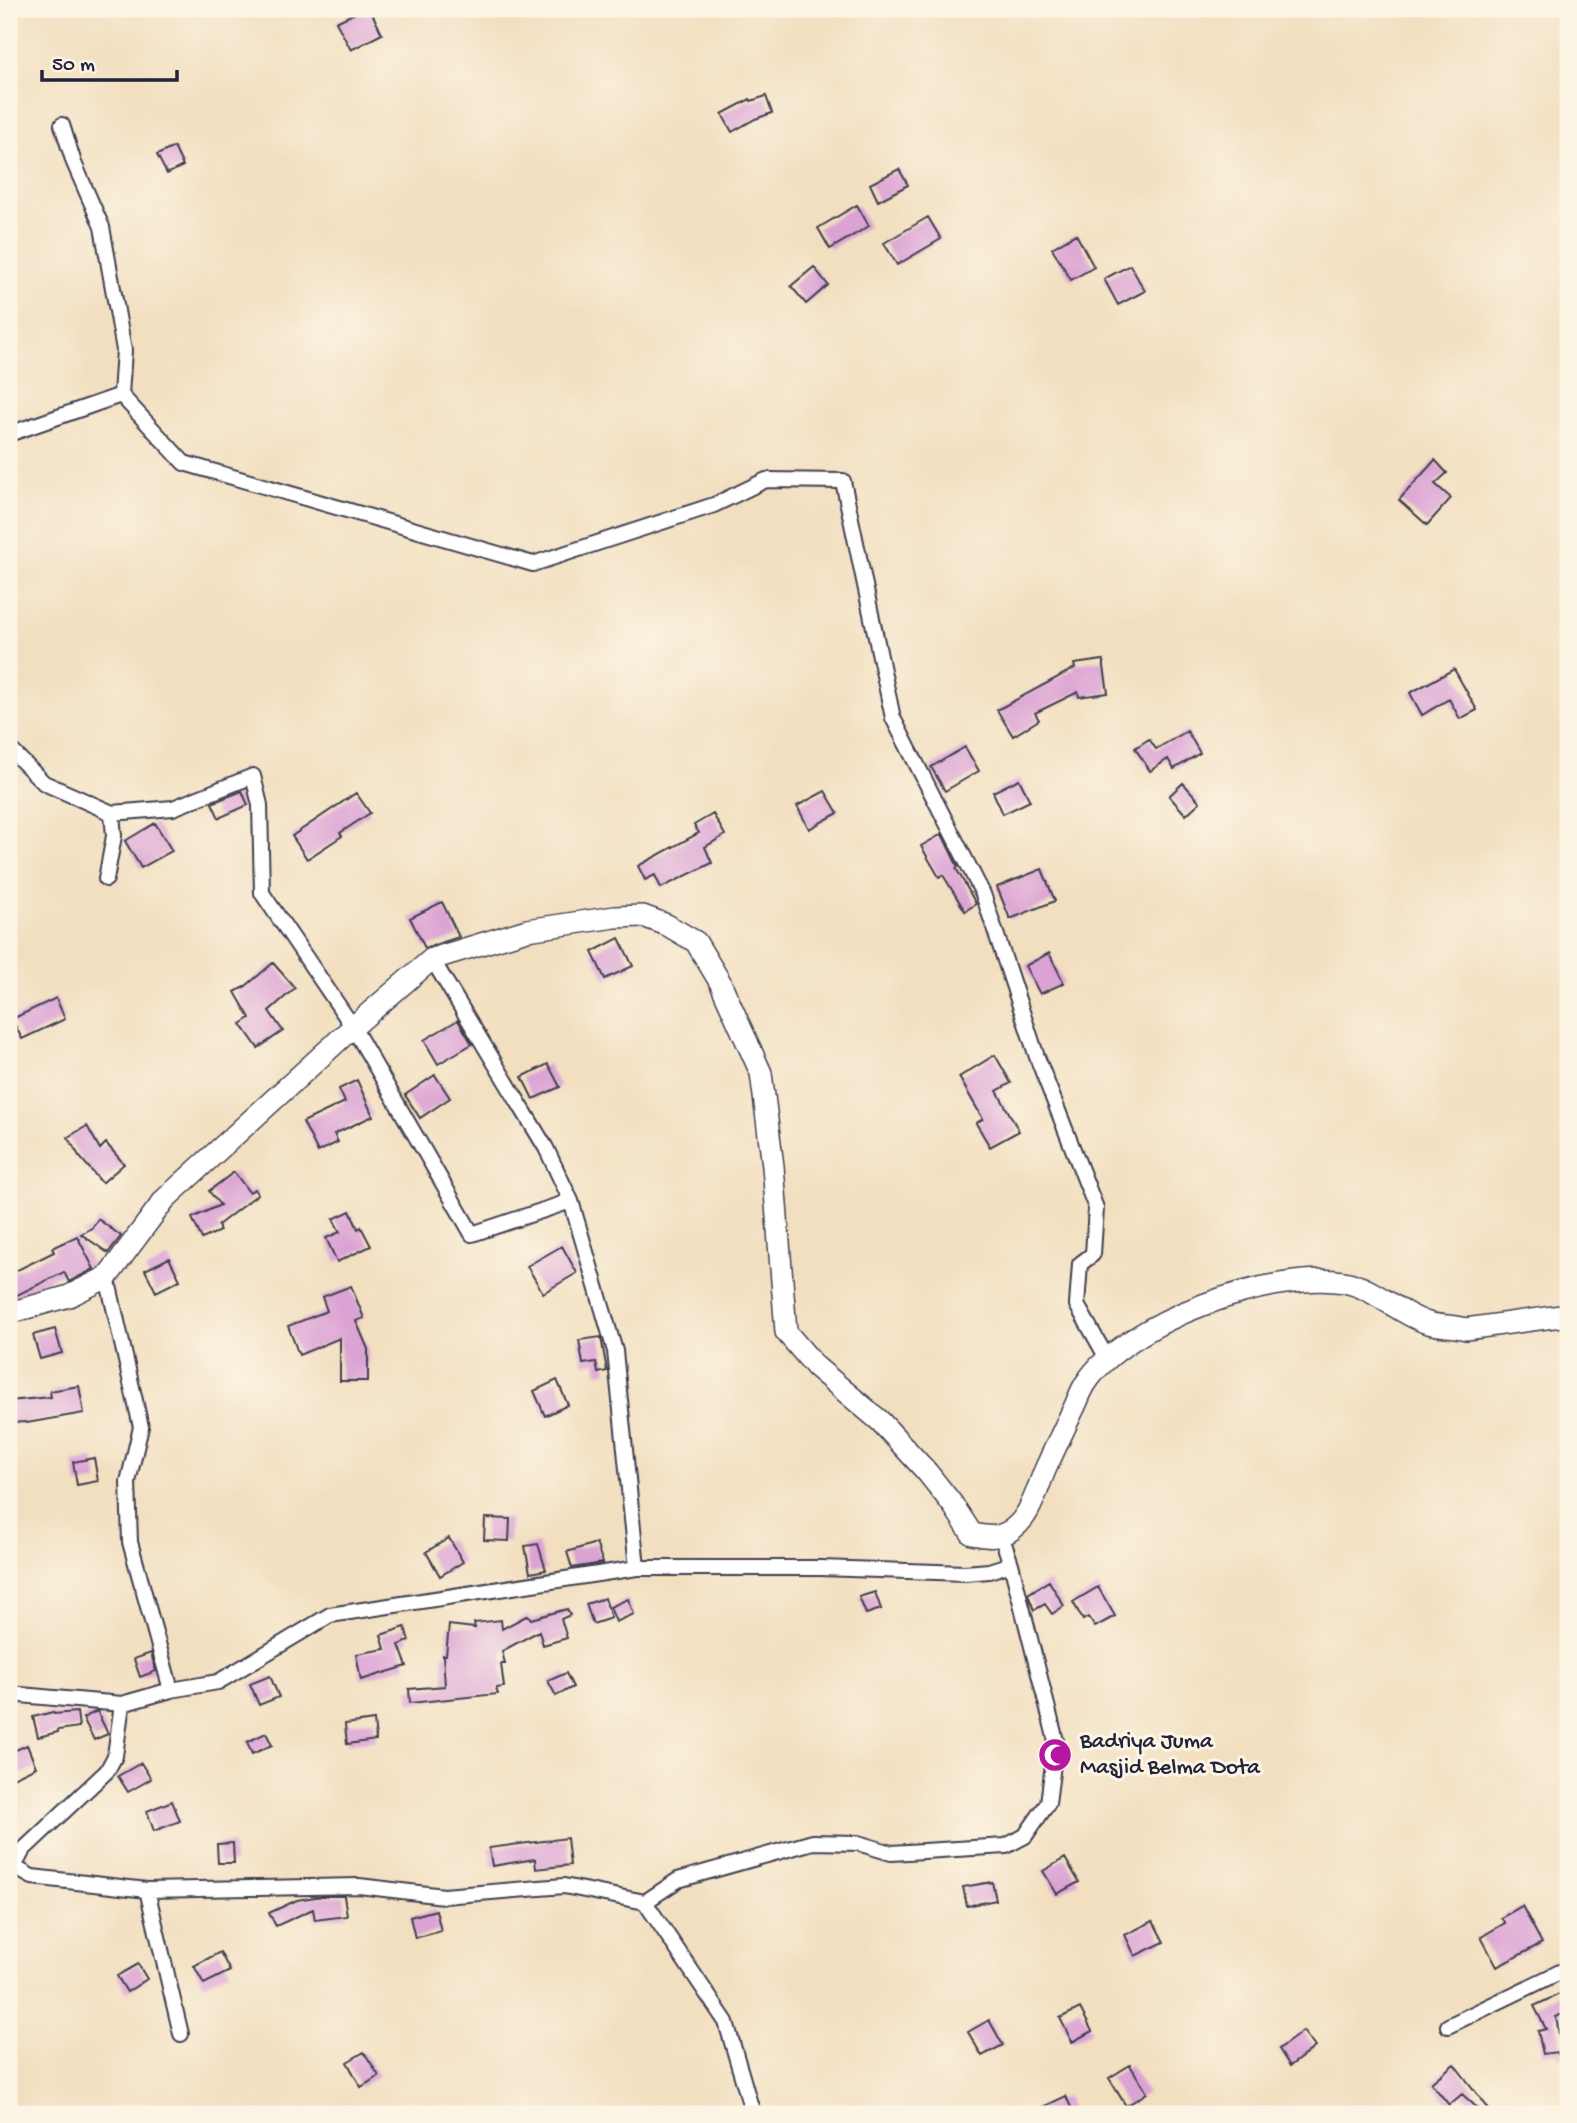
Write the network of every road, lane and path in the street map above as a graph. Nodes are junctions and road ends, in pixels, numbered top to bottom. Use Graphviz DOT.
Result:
graph roads {
  1 [pos="62,125"];
  2 [pos="121,395"];
  3 [pos="9,434"];
  4 [pos="9,748"];
  5 [pos="112,813"];
  6 [pos="106,879"];
  7 [pos="432,959"];
  8 [pos="353,1027"];
  9 [pos="571,1201"];
  10 [pos="107,1276"];
  11 [pos="9,1313"];
  12 [pos="1568,1315"];
  13 [pos="1108,1360"];
  14 [pos="1001,1535"];
  15 [pos="1011,1564"];
  16 [pos="637,1568"];
  17 [pos="171,1690"];
  18 [pos="9,1694"];
  19 [pos="122,1704"];
  20 [pos="11,1867"];
  21 [pos="147,1891"];
  22 [pos="645,1902"];
  23 [pos="1568,1968"];
  24 [pos="1448,2026"];
  25 [pos="181,2034"];
  26 [pos="752,2114"];
  1 -- 2 [label="street"];
  2 -- 3 [label="street"];
  2 -- 13 [label="street"];
  4 -- 5 [label="street"];
  5 -- 6 [label="street"];
  5 -- 8 [label="street"];
  7 -- 8 [label="main road"];
  7 -- 9 [label="street"];
  7 -- 14 [label="main road"];
  8 -- 9 [label="street"];
  8 -- 10 [label="main road"];
  9 -- 16 [label="street"];
  10 -- 11 [label="main road"];
  10 -- 17 [label="street"];
  12 -- 13 [label="main road"];
  13 -- 14 [label="main road"];
  14 -- 15 [label="street"];
  15 -- 16 [label="street"];
  15 -- 22 [label="street"];
  16 -- 17 [label="street"];
  17 -- 19 [label="street"];
  18 -- 19 [label="street"];
  19 -- 20 [label="street"];
  20 -- 21 [label="street"];
  21 -- 22 [label="street"];
  21 -- 25 [label="street"];
  22 -- 26 [label="street"];
  23 -- 24 [label="street"];
}
